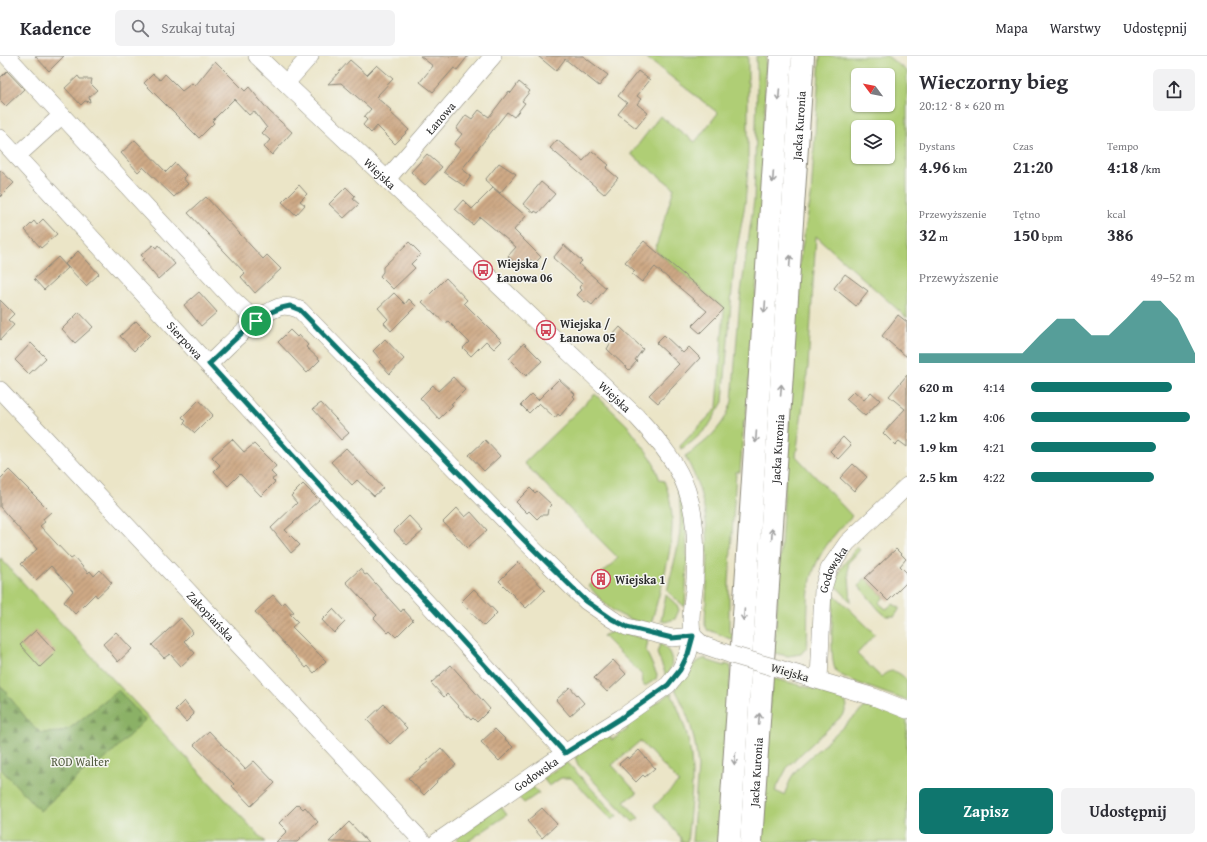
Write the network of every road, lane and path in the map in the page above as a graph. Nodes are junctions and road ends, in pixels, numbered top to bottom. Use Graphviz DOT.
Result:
graph roads {
  1 [pos="7,56"];
  2 [pos="257,56"];
  3 [pos="310,56"];
  4 [pos="493,56"];
  5 [pos="781,56"];
  6 [pos="804,56"];
  7 [pos="286,83"];
  8 [pos="62,115"];
  9 [pos="0,138"];
  10 [pos="17,156"];
  11 [pos="387,179"];
  12 [pos="256,321"];
  13 [pos="209,364"];
  14 [pos="0,390"];
  15 [pos="907,486"];
  16 [pos="693,636"];
  17 [pos="819,680"];
  18 [pos="907,710"];
  19 [pos="565,753"];
  20 [pos="422,842"];
  21 [pos="437,842"];
  22 [pos="729,842"];
  23 [pos="751,842"];
  1 -- 8 [label="street"];
  2 -- 7 [label="street, Wiejska"];
  3 -- 7 [label="street"];
  4 -- 11 [label="street, Łanowa"];
  5 -- 22 [label="main road, Jacka Kuronia, one-way"];
  23 -- 6 [label="main road, Jacka Kuronia, one-way"];
  7 -- 11 [label="street, Wiejska"];
  8 -- 10 [label="street"];
  8 -- 12 [label="street"];
  9 -- 10 [label="street, Sierpowa"];
  10 -- 13 [label="street, Sierpowa"];
  11 -- 16 [label="street, Wiejska"];
  12 -- 13 [label="street"];
  12 -- 16 [label="street"];
  13 -- 19 [label="street, Sierpowa"];
  14 -- 20 [label="street, Zakopiańska"];
  15 -- 17 [label="street, Godowska"];
  16 -- 17 [label="street, Wiejska, bridge"];
  16 -- 19 [label="street, Godowska"];
  17 -- 18 [label="street, Wiejska"];
  19 -- 21 [label="street, Godowska"];
}
